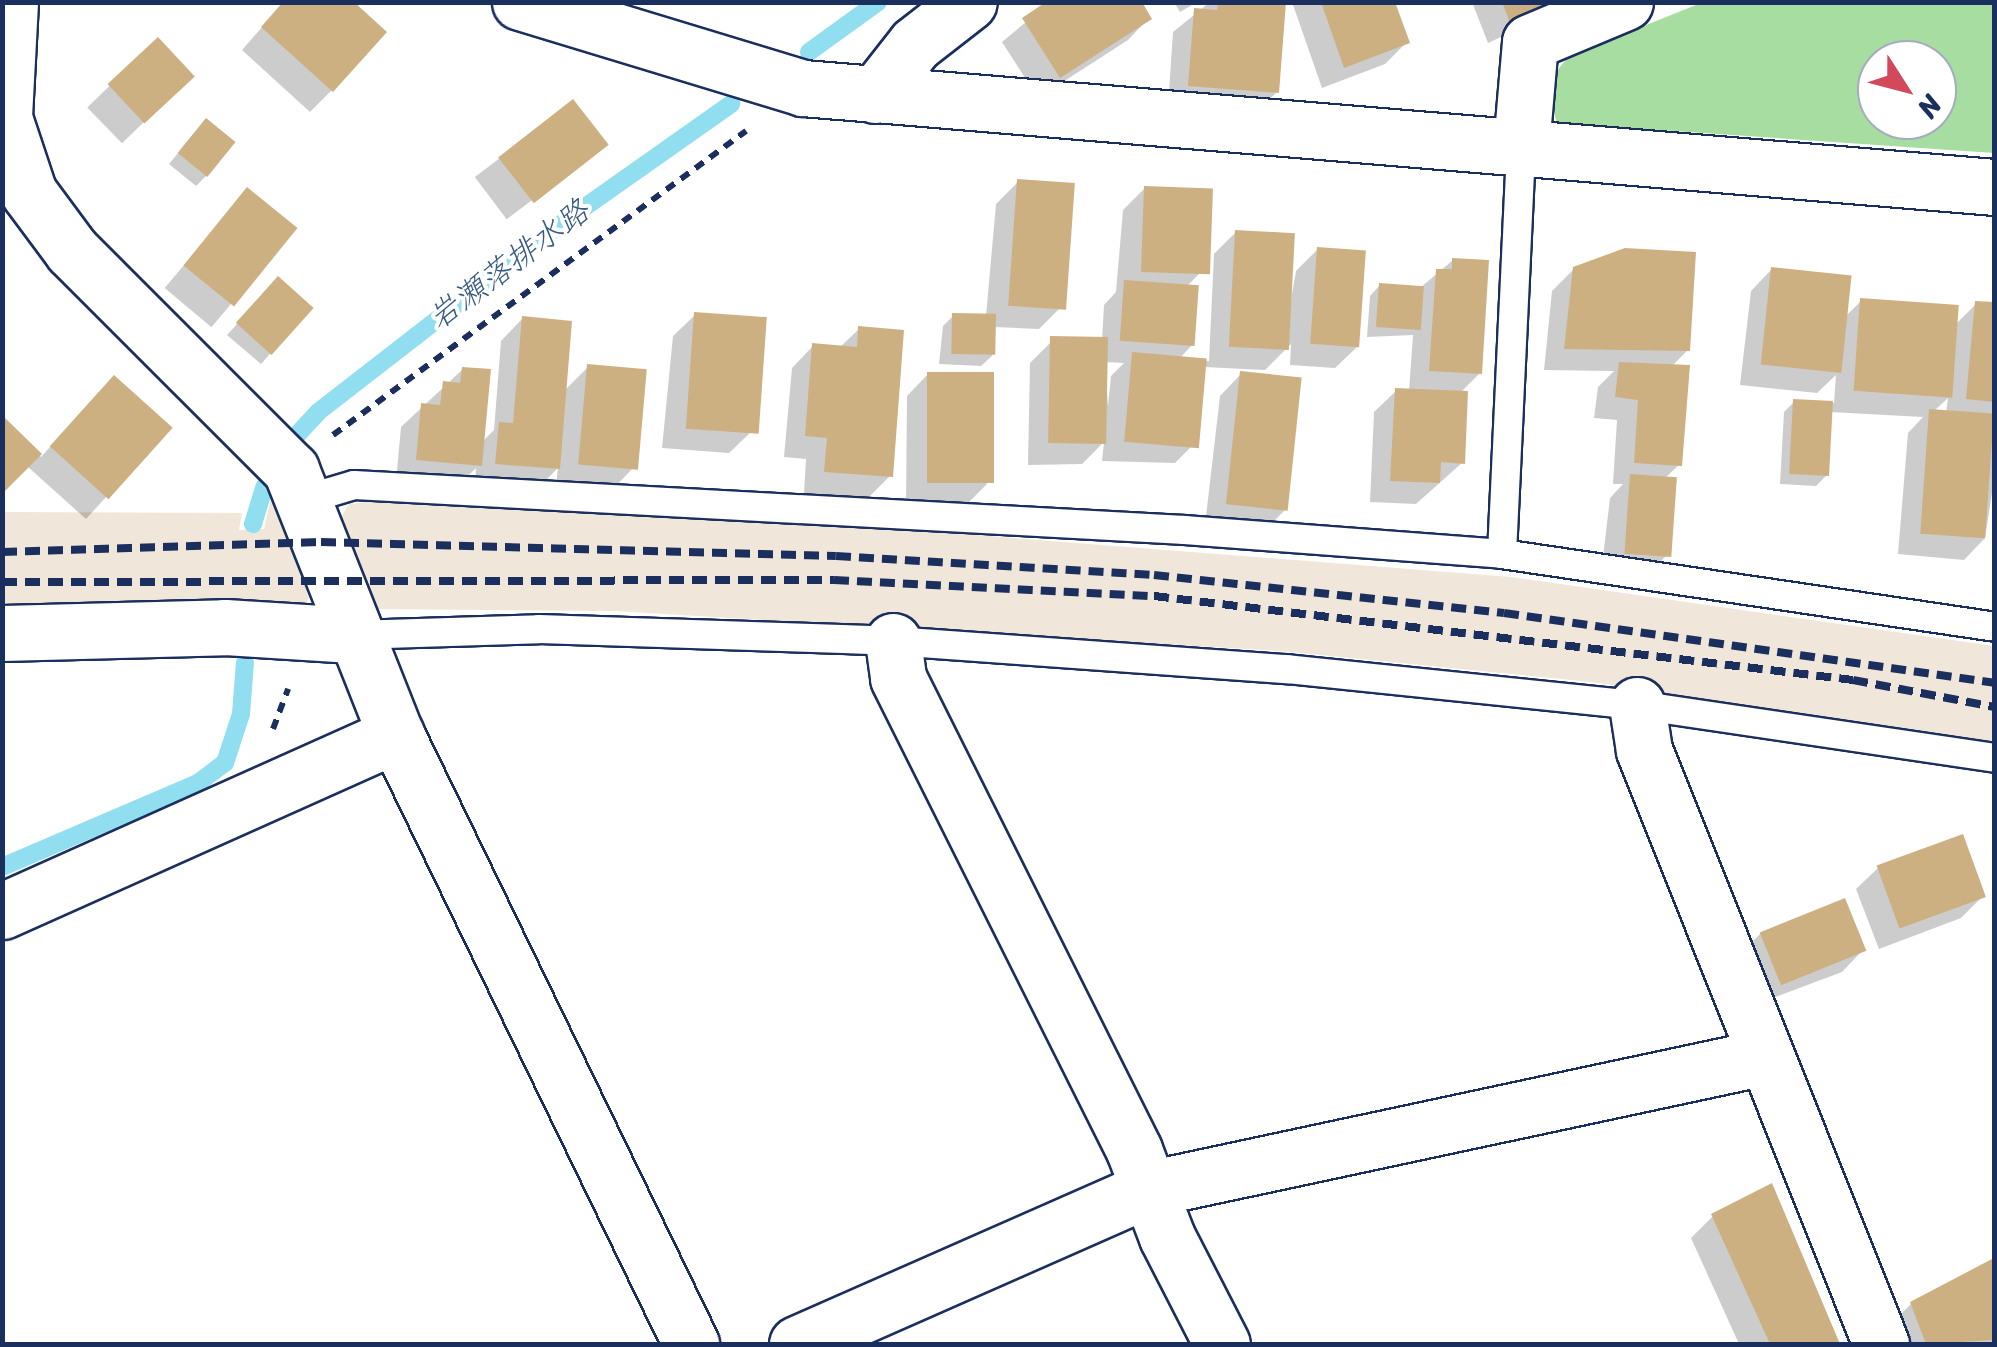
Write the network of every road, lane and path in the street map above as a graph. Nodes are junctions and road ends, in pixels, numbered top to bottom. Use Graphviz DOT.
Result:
graph roads {
  1 [pos="10,2"];
  2 [pos="520,2"];
  3 [pos="968,2"];
  4 [pos="1625,2"];
  5 [pos="803,88"];
  6 [pos="875,95"];
  7 [pos="1521,147"];
  8 [pos="1994,188"];
  9 [pos="299,484"];
  10 [pos="1502,554"];
  11 [pos="1994,626"];
  12 [pos="2,633"];
  13 [pos="328,634"];
  14 [pos="893,641"];
  15 [pos="1637,705"];
  16 [pos="396,735"];
  17 [pos="1994,758"];
  18 [pos="254,797"];
  19 [pos="2,911"];
  20 [pos="1765,1057"];
  21 [pos="1148,1189"];
  22 [pos="691,1344"];
  23 [pos="796,1344"];
  24 [pos="1222,1344"];
  25 [pos="1881,1344"];
  1 -- 9 [label="street"];
  2 -- 5 [label="street"];
  3 -- 6 [label="street"];
  4 -- 7 [label="street"];
  5 -- 6 [label="street"];
  5 -- 9 [label="path"];
  6 -- 7 [label="street"];
  7 -- 8 [label="street"];
  7 -- 10 [label="lane"];
  9 -- 10 [label="lane"];
  9 -- 13 [label="street"];
  10 -- 11 [label="lane"];
  12 -- 13 [label="street"];
  13 -- 14 [label="lane"];
  13 -- 16 [label="street"];
  13 -- 18 [label="path"];
  14 -- 15 [label="lane"];
  14 -- 21 [label="street"];
  15 -- 17 [label="lane"];
  15 -- 20 [label="street"];
  16 -- 18 [label="street"];
  16 -- 22 [label="street"];
  18 -- 19 [label="street"];
  20 -- 21 [label="street"];
  20 -- 25 [label="street"];
  21 -- 23 [label="street"];
  21 -- 24 [label="street"];
}
